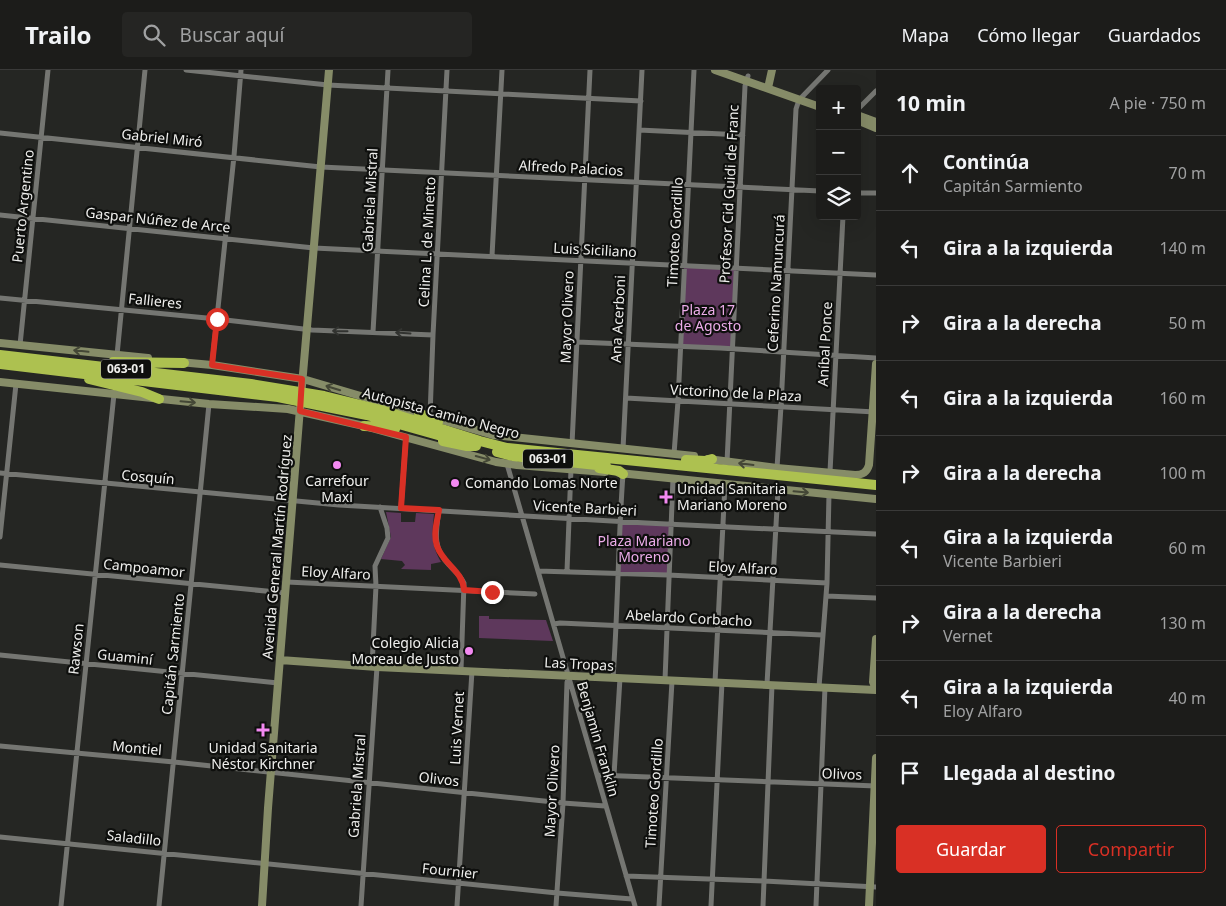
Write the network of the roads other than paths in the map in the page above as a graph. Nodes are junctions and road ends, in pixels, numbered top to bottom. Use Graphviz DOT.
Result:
graph roads {
  1 [pos="48,70"];
  2 [pos="145,70"];
  3 [pos="186,70"];
  4 [pos="329,70"];
  5 [pos="388,70"];
  6 [pos="447,70"];
  7 [pos="502,70"];
  8 [pos="590,70"];
  9 [pos="642,70"];
  10 [pos="694,70"];
  11 [pos="715,70"];
  12 [pos="730,70"];
  13 [pos="772,70"];
  14 [pos="828,70"];
  15 [pos="241,73"];
  16 [pos="747,79"];
  17 [pos="328,85"];
  18 [pos="768,86"];
  19 [pos="387,87"];
  20 [pos="446,91"];
  21 [pos="876,91"];
  22 [pos="501,93"];
  23 [pos="801,97"];
  24 [pos="589,98"];
  25 [pos="641,101"];
  26 [pos="816,101"];
  27 [pos="816,105"];
  28 [pos="861,106"];
  29 [pos="861,116"];
  30 [pos="861,122"];
  31 [pos="876,122"];
  32 [pos="876,128"];
  33 [pos="639,130"];
  34 [pos="691,132"];
  35 [pos="0,133"];
  36 [pos="743,135"];
  37 [pos="42,136"];
  38 [pos="138,147"];
  39 [pos="234,156"];
  40 [pos="321,166"];
  41 [pos="383,170"];
  42 [pos="442,173"];
  43 [pos="497,174"];
  44 [pos="585,180"];
  45 [pos="636,183"];
  46 [pos="688,184"];
  47 [pos="740,187"];
  48 [pos="792,190"];
  49 [pos="816,191"];
  50 [pos="861,193"];
  51 [pos="876,193"];
  52 [pos="0,215"];
  53 [pos="33,219"];
  54 [pos="843,220"];
  55 [pos="129,229"];
  56 [pos="225,238"];
  57 [pos="314,248"];
  58 [pos="378,251"];
  59 [pos="437,254"];
  60 [pos="492,256"];
  61 [pos="580,261"];
  62 [pos="632,263"];
  63 [pos="684,266"];
  64 [pos="736,268"];
  65 [pos="787,271"];
  66 [pos="840,274"];
  67 [pos="876,275"];
  68 [pos="0,298"];
  69 [pos="25,300"];
  70 [pos="121,309"];
  71 [pos="217,319"];
  72 [pos="307,329"];
  73 [pos="373,332"];
  74 [pos="432,335"];
  75 [pos="577,342"];
  76 [pos="0,343"];
  77 [pos="628,344"];
  78 [pos="20,345"];
  79 [pos="681,346"];
  80 [pos="732,349"];
  81 [pos="783,352"];
  82 [pos="0,355"];
  83 [pos="117,355"];
  84 [pos="836,355"];
  85 [pos="18,357"];
  86 [pos="876,358"];
  87 [pos="184,363"];
  88 [pos="0,364"];
  89 [pos="876,364"];
  90 [pos="212,365"];
  91 [pos="47,369"];
  92 [pos="302,379"];
  93 [pos="0,382"];
  94 [pos="16,384"];
  95 [pos="249,388"];
  96 [pos="114,394"];
  97 [pos="626,398"];
  98 [pos="159,399"];
  99 [pos="678,401"];
  100 [pos="730,403"];
  101 [pos="209,404"];
  102 [pos="346,406"];
  103 [pos="781,406"];
  104 [pos="833,409"];
  105 [pos="300,411"];
  106 [pos="874,412"];
  107 [pos="419,413"];
  108 [pos="430,416"];
  109 [pos="364,426"];
  110 [pos="406,437"];
  111 [pos="572,444"];
  112 [pos="476,446"];
  113 [pos="507,448"];
  114 [pos="623,449"];
  115 [pos="674,454"];
  116 [pos="712,459"];
  117 [pos="621,460"];
  118 [pos="727,462"];
  119 [pos="507,464"];
  120 [pos="573,466"];
  121 [pos="776,468"];
  122 [pos="830,472"];
  123 [pos="0,473"];
  124 [pos="7,473"];
  125 [pos="623,474"];
  126 [pos="673,478"];
  127 [pos="861,482"];
  128 [pos="104,484"];
  129 [pos="725,484"];
  130 [pos="876,485"];
  131 [pos="778,490"];
  132 [pos="876,491"];
  133 [pos="201,493"];
  134 [pos="830,494"];
  135 [pos="876,499"];
  136 [pos="293,502"];
  137 [pos="380,507"];
  138 [pos="401,508"];
  139 [pos="439,510"];
  140 [pos="522,515"];
  141 [pos="569,519"];
  142 [pos="619,521"];
  143 [pos="672,524"];
  144 [pos="723,526"];
  145 [pos="777,529"];
  146 [pos="828,531"];
  147 [pos="876,534"];
  148 [pos="0,537"];
  149 [pos="0,565"];
  150 [pos="538,571"];
  151 [pos="567,571"];
  152 [pos="618,573"];
  153 [pos="95,574"];
  154 [pos="668,575"];
  155 [pos="721,577"];
  156 [pos="774,581"];
  157 [pos="287,582"];
  158 [pos="827,583"];
  159 [pos="192,584"];
  160 [pos="376,586"];
  161 [pos="464,590"];
  162 [pos="286,592"];
  163 [pos="535,594"];
  164 [pos="826,596"];
  165 [pos="876,598"];
  166 [pos="554,624"];
  167 [pos="617,626"];
  168 [pos="666,627"];
  169 [pos="719,630"];
  170 [pos="770,633"];
  171 [pos="822,635"];
  172 [pos="876,639"];
  173 [pos="0,655"];
  174 [pos="280,660"];
  175 [pos="86,664"];
  176 [pos="374,667"];
  177 [pos="461,670"];
  178 [pos="472,671"];
  179 [pos="183,674"];
  180 [pos="567,676"];
  181 [pos="617,678"];
  182 [pos="668,680"];
  183 [pos="278,682"];
  184 [pos="719,682"];
  185 [pos="770,685"];
  186 [pos="822,687"];
  187 [pos="876,690"];
  188 [pos="0,746"];
  189 [pos="77,754"];
  190 [pos="876,758"];
  191 [pos="174,762"];
  192 [pos="272,773"];
  193 [pos="597,775"];
  194 [pos="614,775"];
  195 [pos="667,777"];
  196 [pos="717,779"];
  197 [pos="769,781"];
  198 [pos="368,783"];
  199 [pos="822,785"];
  200 [pos="875,786"];
  201 [pos="465,793"];
  202 [pos="563,803"];
  203 [pos="605,806"];
  204 [pos="0,836"];
  205 [pos="67,843"];
  206 [pos="163,853"];
  207 [pos="265,863"];
  208 [pos="363,874"];
  209 [pos="626,876"];
  210 [pos="660,876"];
  211 [pos="712,878"];
  212 [pos="764,880"];
  213 [pos="459,883"];
  214 [pos="818,884"];
  215 [pos="873,887"];
  216 [pos="557,893"];
  217 [pos="632,899"];
  218 [pos="62,906"];
  219 [pos="159,906"];
  220 [pos="262,906"];
  221 [pos="361,906"];
  222 [pos="457,906"];
  223 [pos="556,906"];
  224 [pos="634,906"];
  225 [pos="659,906"];
  226 [pos="711,906"];
  227 [pos="763,906"];
  228 [pos="816,906"];
  229 [pos="869,906"];
  1 -- 37 [label="street, Puerto Argentino"];
  2 -- 38 [label="street"];
  3 -- 15 [label="street"];
  4 -- 17 [label="street, Avenida General Martín Rodríguez"];
  5 -- 19 [label="street, Gabriela Mistral"];
  6 -- 20 [label="street, Celina L. de Minetto"];
  7 -- 22 [label="street"];
  8 -- 24 [label="street, Mayor Olivero"];
  9 -- 25 [label="street, Ana Acerboni"];
  10 -- 34 [label="street, Timoteo Gordillo"];
  11 -- 16 [label="street"];
  12 -- 16 [label="street"];
  13 -- 18 [label="street"];
  14 -- 23 [label="street"];
  15 -- 17 [label="street"];
  15 -- 39 [label="street"];
  16 -- 18 [label="street"];
  16 -- 36 [label="street, Profesor Cid Guidi de Franc"];
  17 -- 19 [label="street"];
  17 -- 40 [label="street, Avenida General Martín Rodríguez"];
  18 -- 23 [label="street"];
  19 -- 20 [label="street"];
  19 -- 41 [label="street, Gabriela Mistral"];
  20 -- 22 [label="street"];
  20 -- 42 [label="street, Celina L. de Minetto"];
  21 -- 28 [label="street"];
  22 -- 24 [label="street"];
  22 -- 43 [label="street"];
  23 -- 26 [label="street"];
  23 -- 27 [label="street"];
  23 -- 48 [label="street, Ceferino Namuncurá"];
  24 -- 25 [label="street"];
  24 -- 44 [label="street, Mayor Olivero"];
  25 -- 33 [label="street, Ana Acerboni"];
  29 -- 31 [label="street"];
  30 -- 32 [label="street"];
  33 -- 34 [label="street"];
  33 -- 45 [label="street, Ana Acerboni"];
  34 -- 36 [label="street"];
  34 -- 46 [label="street, Timoteo Gordillo"];
  35 -- 37 [label="street, Gabriel Miró"];
  36 -- 47 [label="street, Profesor Cid Guidi de Franc"];
  37 -- 38 [label="street, Gabriel Miró"];
  37 -- 53 [label="street, Puerto Argentino"];
  38 -- 39 [label="street, Gabriel Miró"];
  38 -- 55 [label="street"];
  39 -- 40 [label="street, Gabriel Miró"];
  39 -- 56 [label="street"];
  40 -- 41 [label="street, Alfredo Palacios"];
  40 -- 57 [label="street, Avenida General Martín Rodríguez"];
  41 -- 42 [label="street, Alfredo Palacios"];
  41 -- 58 [label="street, Gabriela Mistral"];
  42 -- 43 [label="street, Alfredo Palacios"];
  42 -- 59 [label="street, Celina L. de Minetto"];
  43 -- 44 [label="street, Alfredo Palacios"];
  43 -- 60 [label="street"];
  44 -- 45 [label="street, Alfredo Palacios"];
  44 -- 61 [label="street, Mayor Olivero"];
  45 -- 46 [label="street, Alfredo Palacios"];
  45 -- 62 [label="street, Ana Acerboni"];
  46 -- 47 [label="street, Alfredo Palacios"];
  46 -- 63 [label="street, Timoteo Gordillo"];
  47 -- 48 [label="street, Alfredo Palacios"];
  47 -- 64 [label="street, Profesor Cid Guidi de Franc"];
  48 -- 49 [label="street, Alfredo Palacios"];
  48 -- 65 [label="street, Ceferino Namuncurá"];
  50 -- 51 [label="street"];
  52 -- 53 [label="street, Gaspar Núñez de Arce"];
  53 -- 55 [label="street, Gaspar Núñez de Arce"];
  53 -- 69 [label="street, Puerto Argentino"];
  54 -- 66 [label="street, Aníbal Ponce"];
  55 -- 56 [label="street, Gaspar Núñez de Arce"];
  55 -- 70 [label="street"];
  56 -- 57 [label="street, Gaspar Núñez de Arce"];
  56 -- 71 [label="street"];
  57 -- 58 [label="street, Luis Siciliano"];
  57 -- 72 [label="street, Avenida General Martín Rodríguez"];
  58 -- 59 [label="street, Luis Siciliano"];
  58 -- 73 [label="street, Gabriela Mistral"];
  59 -- 60 [label="street, Luis Siciliano"];
  59 -- 74 [label="street, Celina L. de Minetto"];
  60 -- 61 [label="street, Luis Siciliano"];
  61 -- 62 [label="street, Luis Siciliano"];
  61 -- 75 [label="street, Mayor Olivero"];
  62 -- 63 [label="street, Luis Siciliano"];
  62 -- 77 [label="street, Ana Acerboni"];
  63 -- 64 [label="street, Luis Siciliano"];
  63 -- 79 [label="street, Timoteo Gordillo"];
  64 -- 65 [label="street, Luis Siciliano"];
  64 -- 80 [label="street, Profesor Cid Guidi de Franc"];
  65 -- 66 [label="street, Luis Siciliano"];
  65 -- 81 [label="street, Ceferino Namuncurá"];
  66 -- 67 [label="street, Luis Siciliano"];
  66 -- 84 [label="street, Aníbal Ponce"];
  68 -- 69 [label="street, Fallieres"];
  69 -- 70 [label="street, Fallieres"];
  69 -- 78 [label="street, Puerto Argentino"];
  70 -- 71 [label="street, Fallieres"];
  70 -- 83 [label="street"];
  71 -- 72 [label="street, Fallieres"];
  71 -- 90 [label="street"];
  73 -- 72 [label="street, Fallieres, one-way"];
  72 -- 92 [label="street, Avenida General Martín Rodríguez"];
  74 -- 73 [label="street, Fallieres, one-way"];
  74 -- 108 [label="street, Celina L. de Minetto"];
  75 -- 77 [label="street"];
  75 -- 111 [label="street, Mayor Olivero"];
  76 -- 78 [label="street"];
  77 -- 79 [label="street"];
  77 -- 97 [label="street, Ana Acerboni"];
  83 -- 78 [label="street, one-way"];
  79 -- 80 [label="street"];
  79 -- 99 [label="street, Timoteo Gordillo"];
  80 -- 81 [label="street"];
  80 -- 100 [label="street, Profesor Cid Guidi de Franc"];
  81 -- 84 [label="street"];
  81 -- 103 [label="street, Ceferino Namuncurá"];
  82 -- 85 [label="highway, Autopista Camino Negro / 063-01"];
  83 -- 87 [label="street"];
  84 -- 86 [label="street"];
  84 -- 104 [label="street, Aníbal Ponce"];
  85 -- 87 [label="highway"];
  85 -- 95 [label="highway, Autopista Camino Negro / 063-01"];
  87 -- 90 [label="street"];
  88 -- 91 [label="highway, Autopista Camino Negro / 063-01"];
  89 -- 106 [label="street"];
  90 -- 92 [label="street"];
  91 -- 95 [label="highway, Autopista Camino Negro / 063-01"];
  91 -- 98 [label="highway"];
  92 -- 105 [label="street, Avenida General Martín Rodríguez"];
  107 -- 92 [label="street, one-way"];
  93 -- 94 [label="street"];
  94 -- 96 [label="street"];
  94 -- 124 [label="street"];
  95 -- 102 [label="highway, Autopista Camino Negro / 063-01"];
  96 -- 98 [label="street"];
  96 -- 128 [label="street, Rawson"];
  97 -- 99 [label="street, Victorino de la Plaza"];
  97 -- 114 [label="street, Ana Acerboni"];
  98 -- 101 [label="street, one-way"];
  99 -- 100 [label="street, Victorino de la Plaza"];
  99 -- 115 [label="street, Timoteo Gordillo"];
  100 -- 103 [label="street, Victorino de la Plaza"];
  100 -- 118 [label="street, Profesor Cid Guidi de Franc"];
  101 -- 105 [label="street"];
  101 -- 133 [label="street, Capitán Sarmiento"];
  102 -- 112 [label="highway, Autopista Camino Negro / 063-01"];
  102 -- 113 [label="highway, Autopista Camino Negro / 063-01"];
  103 -- 104 [label="street, Victorino de la Plaza"];
  103 -- 121 [label="street, Ceferino Namuncurá"];
  104 -- 106 [label="street, Victorino de la Plaza"];
  104 -- 122 [label="street, Aníbal Ponce"];
  105 -- 109 [label="street"];
  105 -- 136 [label="street, Avenida General Martín Rodríguez"];
  106 -- 127 [label="street"];
  107 -- 108 [label="street"];
  107 -- 113 [label="highway"];
  108 -- 111 [label="street"];
  109 -- 110 [label="street"];
  109 -- 112 [label="highway"];
  110 -- 119 [label="street, one-way"];
  110 -- 138 [label="street"];
  111 -- 114 [label="street"];
  112 -- 120 [label="highway, Autopista Camino Negro / 063-01"];
  113 -- 117 [label="highway, Autopista Camino Negro / 063-01"];
  114 -- 115 [label="street"];
  115 -- 116 [label="street"];
  116 -- 117 [label="highway"];
  116 -- 118 [label="street"];
  117 -- 127 [label="highway, Autopista Camino Negro / 063-01"];
  121 -- 118 [label="street, one-way"];
  119 -- 120 [label="street"];
  119 -- 140 [label="street, Benjamin Franklin"];
  120 -- 125 [label="highway"];
  120 -- 127 [label="highway, Autopista Camino Negro / 063-01"];
  120 -- 141 [label="street"];
  121 -- 122 [label="street"];
  122 -- 127 [label="street"];
  123 -- 124 [label="street, Cosquín"];
  124 -- 128 [label="street, Cosquín"];
  124 -- 148 [label="street"];
  125 -- 126 [label="street"];
  125 -- 142 [label="street"];
  126 -- 129 [label="street"];
  126 -- 143 [label="street, Timoteo Gordillo"];
  127 -- 130 [label="highway, Autopista Camino Negro / 063-01"];
  127 -- 132 [label="highway, Autopista Camino Negro / 063-01"];
  128 -- 133 [label="street, Cosquín"];
  128 -- 153 [label="street, Rawson"];
  129 -- 131 [label="street"];
  129 -- 144 [label="street"];
  131 -- 134 [label="street, one-way"];
  131 -- 145 [label="street"];
  133 -- 136 [label="street, Cosquín"];
  133 -- 159 [label="street, Capitán Sarmiento"];
  134 -- 135 [label="street"];
  134 -- 146 [label="street"];
  136 -- 137 [label="street, Vicente Barbieri"];
  136 -- 157 [label="street, Avenida General Martín Rodríguez"];
  137 -- 138 [label="street, Vicente Barbieri"];
  137 -- 160 [label="street, Gabriela Mistral"];
  138 -- 139 [label="street, Vicente Barbieri"];
  139 -- 140 [label="street, Vicente Barbieri"];
  139 -- 161 [label="street"];
  140 -- 141 [label="street, Vicente Barbieri"];
  140 -- 150 [label="street, Benjamin Franklin"];
  141 -- 142 [label="street, Vicente Barbieri"];
  141 -- 151 [label="street"];
  142 -- 143 [label="street, Vicente Barbieri"];
  142 -- 152 [label="street"];
  143 -- 144 [label="street, Vicente Barbieri"];
  143 -- 154 [label="street, Timoteo Gordillo"];
  144 -- 145 [label="street, Vicente Barbieri"];
  144 -- 155 [label="street"];
  145 -- 146 [label="street, Vicente Barbieri"];
  145 -- 156 [label="street"];
  146 -- 147 [label="street, Vicente Barbieri"];
  146 -- 158 [label="street"];
  149 -- 153 [label="street, Campoamor"];
  150 -- 151 [label="street, Eloy Alfaro"];
  150 -- 166 [label="street, Benjamin Franklin"];
  151 -- 152 [label="street, Eloy Alfaro"];
  152 -- 154 [label="street, Eloy Alfaro"];
  152 -- 167 [label="street"];
  153 -- 159 [label="street, Campoamor"];
  153 -- 175 [label="street, Rawson"];
  154 -- 155 [label="street, Eloy Alfaro"];
  154 -- 168 [label="street, Timoteo Gordillo"];
  155 -- 156 [label="street, Eloy Alfaro"];
  155 -- 169 [label="street"];
  156 -- 158 [label="street, Eloy Alfaro"];
  156 -- 170 [label="street"];
  157 -- 160 [label="street, Eloy Alfaro"];
  157 -- 162 [label="street, Avenida General Martín Rodríguez"];
  158 -- 164 [label="street"];
  159 -- 162 [label="street, Campoamor"];
  159 -- 179 [label="street, Capitán Sarmiento"];
  160 -- 161 [label="street, Eloy Alfaro"];
  160 -- 176 [label="street, Gabriela Mistral"];
  161 -- 163 [label="street, Eloy Alfaro"];
  161 -- 177 [label="street"];
  162 -- 174 [label="street, Avenida General Martín Rodríguez"];
  164 -- 165 [label="street"];
  164 -- 171 [label="street"];
  166 -- 167 [label="street, Abelardo Corbacho"];
  166 -- 180 [label="street, Benjamin Franklin"];
  167 -- 168 [label="street, Abelardo Corbacho"];
  167 -- 181 [label="street"];
  168 -- 169 [label="street, Abelardo Corbacho"];
  168 -- 182 [label="street, Timoteo Gordillo"];
  169 -- 170 [label="street, Abelardo Corbacho"];
  169 -- 184 [label="street"];
  170 -- 171 [label="street, Abelardo Corbacho"];
  170 -- 185 [label="street"];
  171 -- 186 [label="street"];
  172 -- 187 [label="street"];
  173 -- 175 [label="street, Guaminí"];
  174 -- 176 [label="street, Las Tropas"];
  174 -- 183 [label="street, Avenida General Martín Rodríguez"];
  175 -- 179 [label="street, Guaminí"];
  175 -- 189 [label="street, Rawson"];
  176 -- 177 [label="street, Las Tropas"];
  176 -- 198 [label="street, Gabriela Mistral"];
  177 -- 178 [label="street, Las Tropas"];
  178 -- 180 [label="street, Las Tropas"];
  178 -- 201 [label="street, Luis Vernet"];
  179 -- 183 [label="street, Guaminí"];
  179 -- 191 [label="street, Capitán Sarmiento"];
  180 -- 181 [label="street, Las Tropas"];
  180 -- 193 [label="street, Benjamin Franklin"];
  180 -- 202 [label="street, Mayor Olivero"];
  181 -- 182 [label="street, Las Tropas"];
  181 -- 194 [label="street"];
  182 -- 184 [label="street, Las Tropas"];
  182 -- 195 [label="street, Timoteo Gordillo"];
  183 -- 192 [label="street, Avenida General Martín Rodríguez"];
  184 -- 185 [label="street, Las Tropas"];
  184 -- 196 [label="street"];
  185 -- 186 [label="street, Las Tropas"];
  185 -- 197 [label="street"];
  186 -- 187 [label="street, Las Tropas"];
  186 -- 199 [label="street"];
  188 -- 189 [label="street, Montiel"];
  189 -- 191 [label="street, Montiel"];
  189 -- 205 [label="street, Rawson"];
  190 -- 200 [label="street"];
  191 -- 192 [label="street, Montiel"];
  191 -- 206 [label="street, Capitán Sarmiento"];
  192 -- 198 [label="street, Olivos"];
  192 -- 207 [label="street, Avenida General Martín Rodríguez"];
  193 -- 194 [label="street, Olivos"];
  193 -- 203 [label="street, Benjamin Franklin"];
  194 -- 195 [label="street, Olivos"];
  195 -- 196 [label="street, Olivos"];
  195 -- 210 [label="street, Timoteo Gordillo"];
  196 -- 197 [label="street, Olivos"];
  196 -- 211 [label="street"];
  197 -- 199 [label="street, Olivos"];
  197 -- 212 [label="street"];
  198 -- 201 [label="street, Olivos"];
  198 -- 208 [label="street, Gabriela Mistral"];
  199 -- 200 [label="street, Olivos"];
  199 -- 214 [label="street"];
  200 -- 215 [label="street"];
  201 -- 202 [label="street, Olivos"];
  201 -- 213 [label="street, Luis Vernet"];
  202 -- 203 [label="street, Olivos"];
  202 -- 216 [label="street, Mayor Olivero"];
  203 -- 209 [label="street, Benjamin Franklin"];
  204 -- 205 [label="street, Saladillo"];
  205 -- 206 [label="street, Saladillo"];
  205 -- 218 [label="street, Rawson"];
  206 -- 207 [label="street, Saladillo"];
  206 -- 219 [label="street, Capitán Sarmiento"];
  207 -- 208 [label="street, Fournier"];
  207 -- 220 [label="street, Avenida General Martín Rodríguez"];
  208 -- 213 [label="street, Fournier"];
  208 -- 221 [label="street, Gabriela Mistral"];
  209 -- 210 [label="street"];
  209 -- 217 [label="street, Benjamin Franklin"];
  210 -- 211 [label="street"];
  210 -- 225 [label="street, Timoteo Gordillo"];
  211 -- 212 [label="street"];
  211 -- 226 [label="street"];
  212 -- 214 [label="street"];
  212 -- 227 [label="street"];
  213 -- 216 [label="street, Fournier"];
  213 -- 222 [label="street, Luis Vernet"];
  214 -- 215 [label="street"];
  214 -- 228 [label="street"];
  215 -- 229 [label="street"];
  216 -- 217 [label="street, Fournier"];
  216 -- 223 [label="street, Mayor Olivero"];
  217 -- 224 [label="street, Benjamin Franklin"];
}
